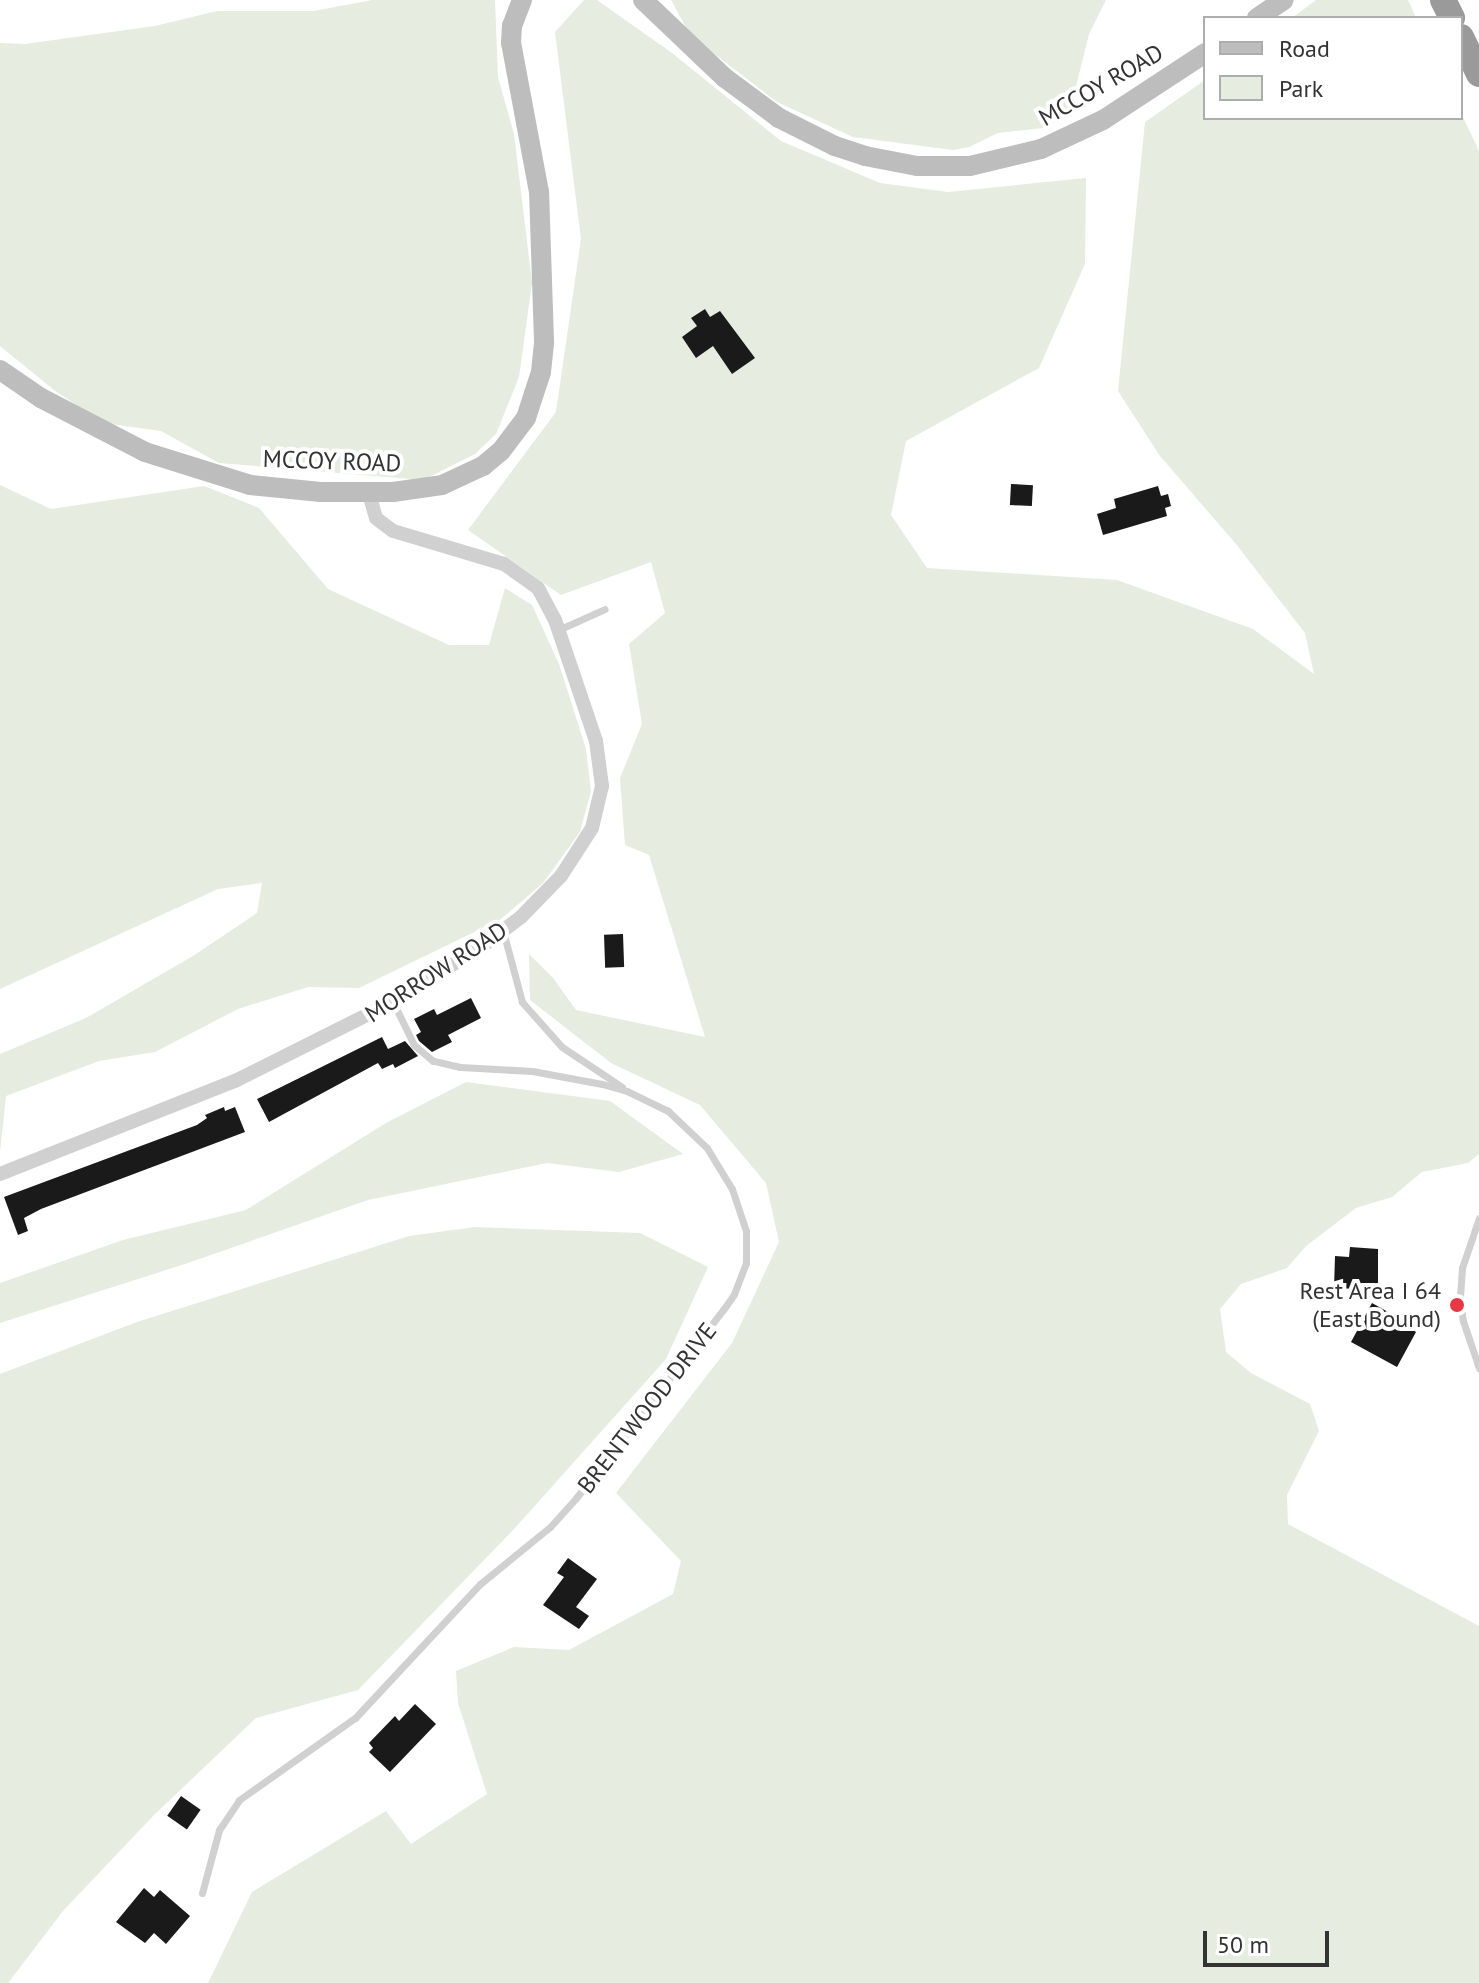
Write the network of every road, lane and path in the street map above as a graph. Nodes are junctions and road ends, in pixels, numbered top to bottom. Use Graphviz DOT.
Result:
graph roads {
  1 [pos="522,0"];
  2 [pos="643,0"];
  3 [pos="1281,2"];
  4 [pos="1260,16"];
  5 [pos="1463,41"];
  6 [pos="1203,54"];
  7 [pos="1479,74"];
  8 [pos="0,370"];
  9 [pos="369,493"];
  10 [pos="605,609"];
  11 [pos="558,630"];
  12 [pos="503,931"];
  13 [pos="393,1002"];
  14 [pos="627,1091"];
  15 [pos="0,1174"];
  16 [pos="1479,1218"];
  17 [pos="1479,1368"];
  18 [pos="202,1893"];
  1 -- 9 [label="street, MCCOY ROAD"];
  2 -- 6 [label="street, MCCOY ROAD"];
  3 -- 4 [label="street"];
  5 -- 7 [label="highway"];
  8 -- 9 [label="street, MCCOY ROAD"];
  9 -- 11 [label="street, MORROW ROAD"];
  10 -- 11 [label="lane"];
  11 -- 12 [label="street, MORROW ROAD"];
  12 -- 13 [label="street, MORROW ROAD"];
  12 -- 14 [label="lane"];
  13 -- 14 [label="lane, BRENTWOOD DRIVE"];
  13 -- 15 [label="street, MORROW ROAD"];
  14 -- 18 [label="lane, BRENTWOOD DRIVE"];
  16 -- 17 [label="lane"];
}
